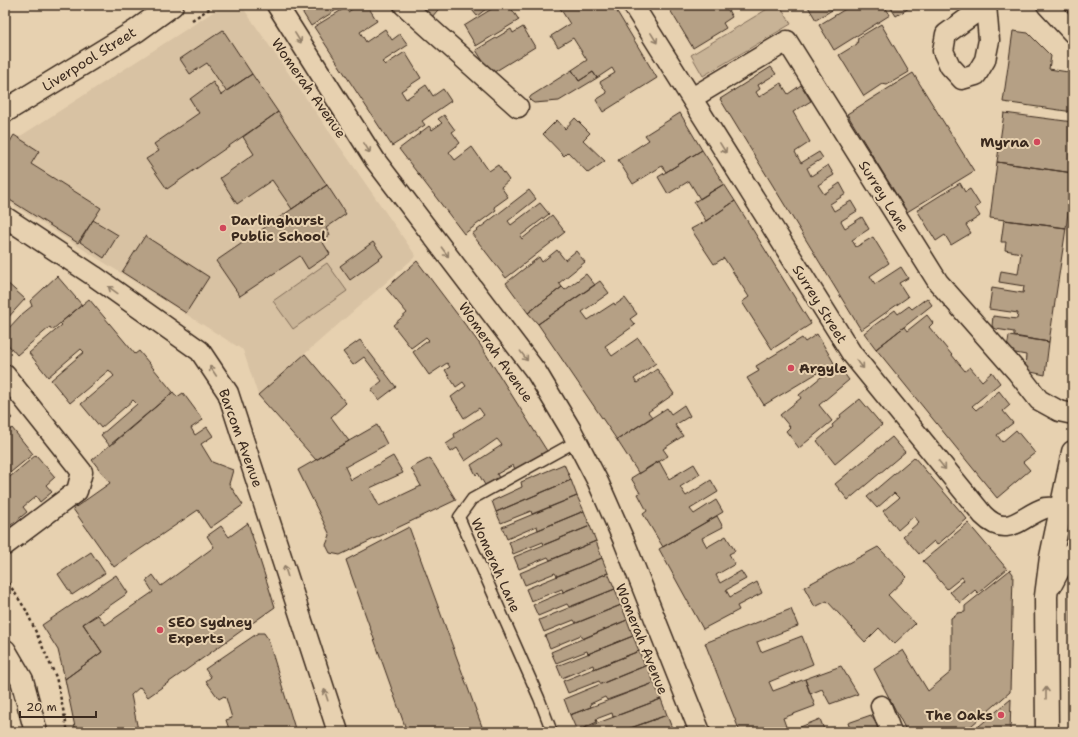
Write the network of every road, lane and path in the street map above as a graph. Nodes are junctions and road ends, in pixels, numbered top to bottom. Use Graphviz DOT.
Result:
graph roads {
  1 [pos="172,5"];
  2 [pos="277,5"];
  3 [pos="404,5"];
  4 [pos="633,5"];
  5 [pos="1047,5"];
  6 [pos="1071,28"];
  7 [pos="692,98"];
  8 [pos="518,107"];
  9 [pos="5,111"];
  10 [pos="5,217"];
  11 [pos="5,376"];
  12 [pos="1073,414"];
  13 [pos="577,441"];
  14 [pos="1073,452"];
  15 [pos="1067,510"];
  16 [pos="1073,539"];
  17 [pos="5,545"];
  18 [pos="1073,553"];
  19 [pos="5,578"];
  20 [pos="1046,596"];
  21 [pos="5,651"];
  22 [pos="881,706"];
  23 [pos="36,732"];
  24 [pos="68,732"];
  25 [pos="338,732"];
  26 [pos="552,732"];
  27 [pos="700,732"];
  28 [pos="891,732"];
  29 [pos="1046,732"];
  1 -- 9 [label="main road, Liverpool Street"];
  2 -- 13 [label="street, Womerah Avenue, one-way"];
  3 -- 8 [label="street"];
  4 -- 7 [label="street, Surrey Street, one-way"];
  5 -- 6 [label="street"];
  7 -- 12 [label="street, Surrey Lane"];
  7 -- 15 [label="street, Surrey Street, one-way"];
  25 -- 10 [label="street, Barcom Avenue, one-way"];
  11 -- 17 [label="street"];
  13 -- 26 [label="lane, Womerah Lane"];
  13 -- 27 [label="street, Womerah Avenue"];
  14 -- 15 [label="main road"];
  15 -- 16 [label="main road"];
  15 -- 20 [label="main road"];
  18 -- 20 [label="main road"];
  19 -- 24 [label="path"];
  29 -- 20 [label="main road, one-way"];
  21 -- 23 [label="main road"];
  22 -- 28 [label="street"];
}
